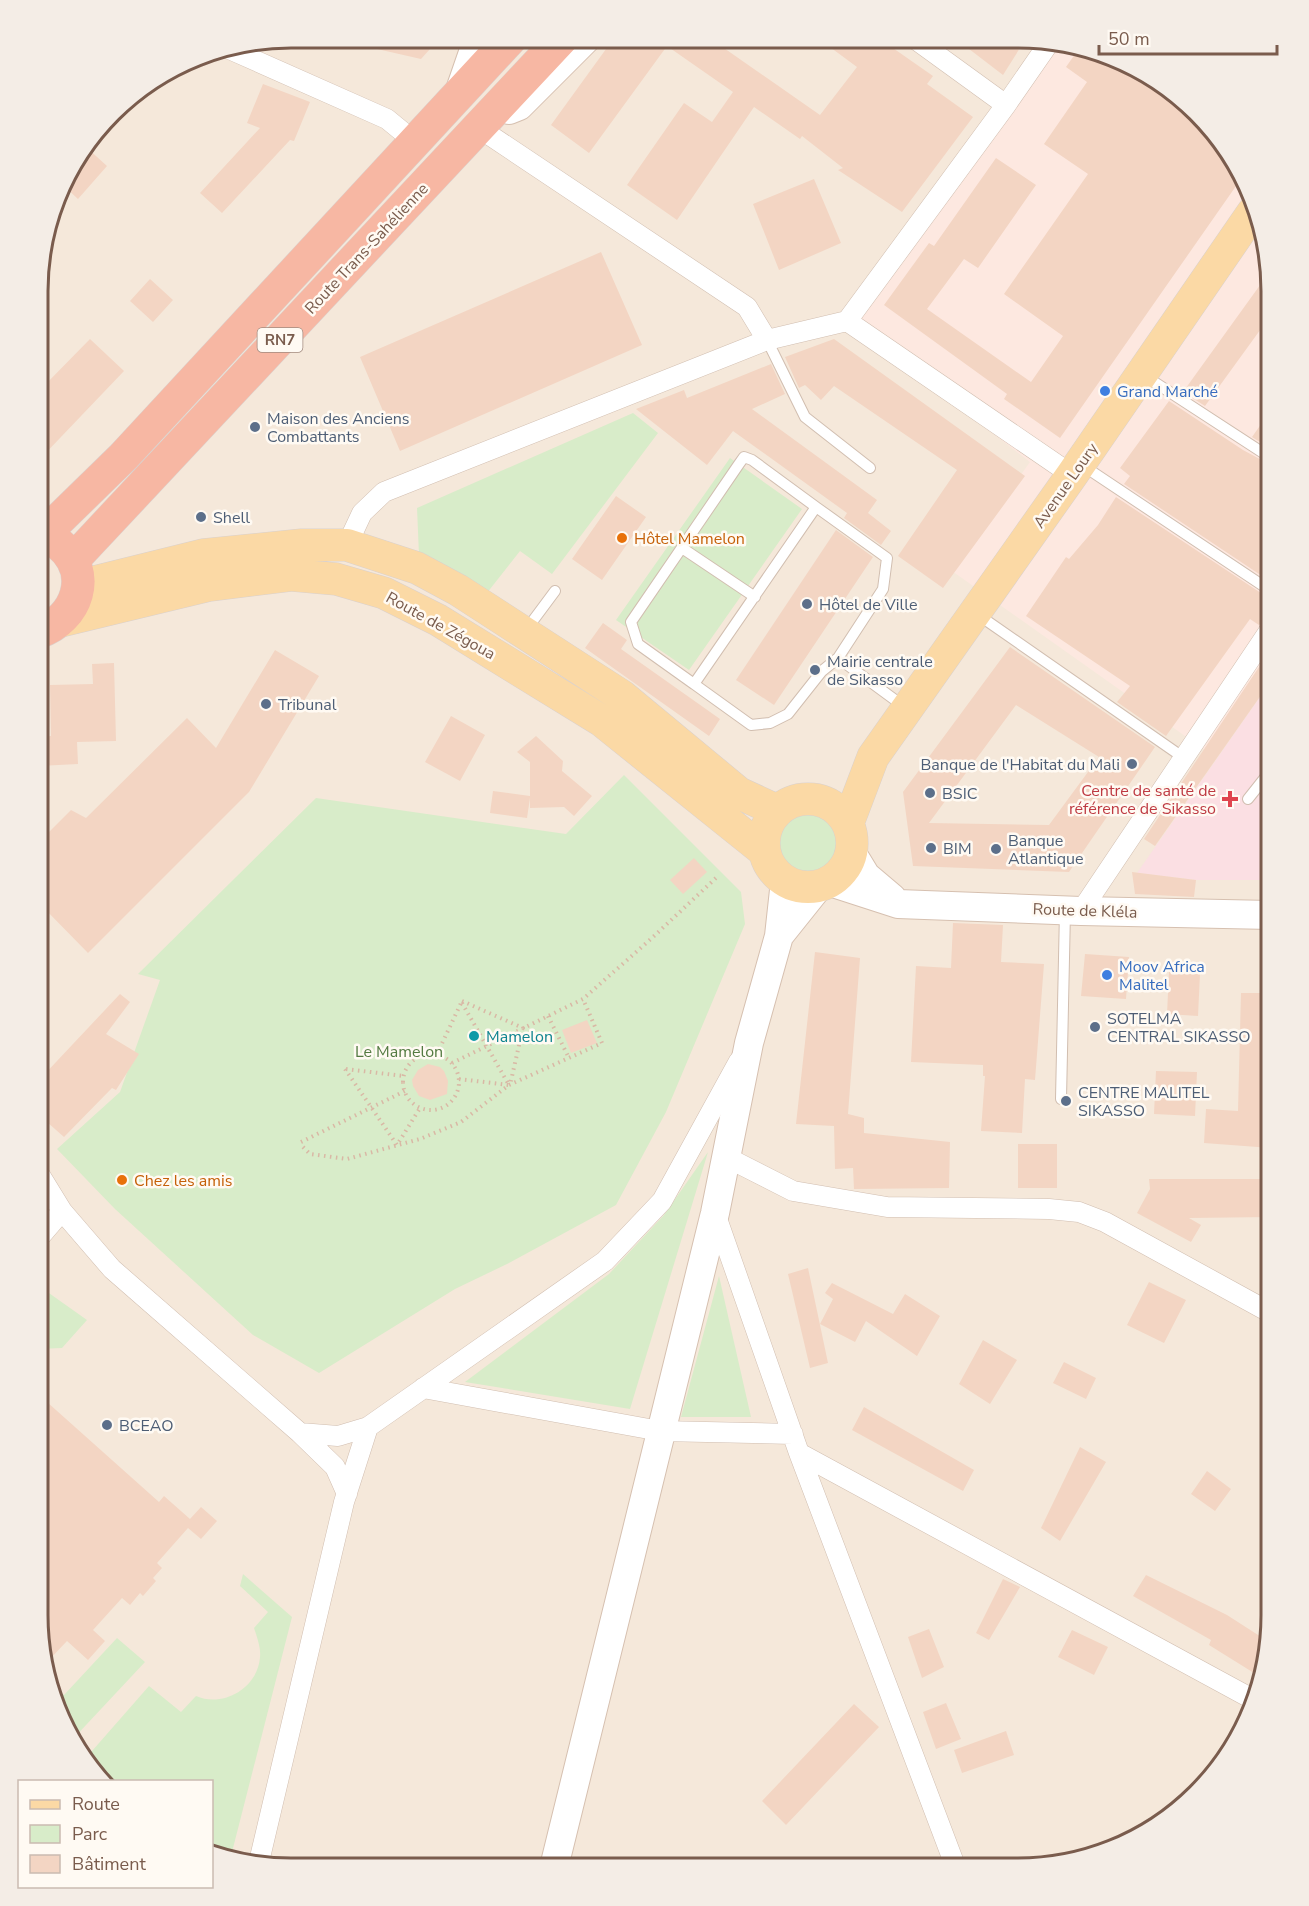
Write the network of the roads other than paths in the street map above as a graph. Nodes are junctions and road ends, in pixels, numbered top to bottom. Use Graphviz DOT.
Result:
graph roads {
  1 [pos="474,48"];
  2 [pos="502,48"];
  3 [pos="553,48"];
  4 [pos="577,48"];
  5 [pos="927,48"];
  6 [pos="1044,50"];
  7 [pos="240,54"];
  8 [pos="458,94"];
  9 [pos="1006,105"];
  10 [pos="483,123"];
  11 [pos="415,142"];
  12 [pos="1249,217"];
  13 [pos="847,321"];
  14 [pos="767,340"];
  15 [pos="1142,374"];
  16 [pos="1261,451"];
  17 [pos="870,468"];
  18 [pos="1076,469"];
  19 [pos="816,507"];
  20 [pos="48,528"];
  21 [pos="48,538"];
  22 [pos="348,545"];
  23 [pos="682,548"];
  24 [pos="75,573"];
  25 [pos="1261,585"];
  26 [pos="555,591"];
  27 [pos="755,597"];
  28 [pos="975,612"];
  29 [pos="50,627"];
  30 [pos="524,633"];
  31 [pos="1261,643"];
  32 [pos="838,658"];
  33 [pos="694,684"];
  34 [pos="906,709"];
  35 [pos="873,757"];
  36 [pos="1184,758"];
  37 [pos="1261,783"];
  38 [pos="1248,799"];
  39 [pos="820,800"];
  40 [pos="778,811"];
  41 [pos="848,823"];
  42 [pos="764,851"];
  43 [pos="852,853"];
  44 [pos="785,881"];
  45 [pos="825,884"];
  46 [pos="898,904"];
  47 [pos="1073,910"];
  48 [pos="1261,915"];
  49 [pos="779,936"];
  50 [pos="749,1043"];
  51 [pos="1061,1099"];
  52 [pos="728,1158"];
  53 [pos="48,1189"];
  54 [pos="62,1212"];
  55 [pos="716,1213"];
  56 [pos="48,1228"];
  57 [pos="1261,1308"];
  58 [pos="423,1388"];
  59 [pos="368,1427"];
  60 [pos="660,1431"];
  61 [pos="300,1433"];
  62 [pos="796,1444"];
  63 [pos="347,1494"];
  64 [pos="1247,1696"];
  65 [pos="260,1856"];
  66 [pos="556,1858"];
  67 [pos="952,1858"];
  1 -- 8 [label="street"];
  2 -- 8 [label="highway, RN7"];
  3 -- 10 [label="highway, RN7"];
  4 -- 10 [label="street"];
  5 -- 9 [label="street"];
  6 -- 9 [label="street"];
  7 -- 11 [label="street"];
  8 -- 11 [label="highway, RN7"];
  9 -- 13 [label="street"];
  10 -- 14 [label="street"];
  10 -- 24 [label="highway, Route Trans-Sahélienne / RN7"];
  11 -- 20 [label="highway, RN7"];
  12 -- 15 [label="main road, Avenue Loury"];
  13 -- 14 [label="street"];
  13 -- 18 [label="street"];
  14 -- 17 [label="lane"];
  14 -- 22 [label="street"];
  15 -- 16 [label="lane"];
  15 -- 18 [label="main road, Avenue Loury"];
  18 -- 25 [label="lane"];
  18 -- 28 [label="main road, Avenue Loury"];
  19 -- 23 [label="lane"];
  19 -- 27 [label="lane"];
  19 -- 32 [label="lane"];
  21 -- 24 [label="highway, RN7"];
  22 -- 24 [label="main road, Route de Zégoua"];
  22 -- 30 [label="main road, Route de Zégoua"];
  23 -- 27 [label="lane"];
  23 -- 33 [label="lane"];
  24 -- 29 [label="highway, Route Trans-Sahélienne / RN7"];
  26 -- 30 [label="lane"];
  27 -- 33 [label="lane"];
  28 -- 34 [label="main road, Avenue Loury"];
  28 -- 36 [label="lane"];
  29 -- 42 [label="main road, Route de Zégoua"];
  30 -- 40 [label="main road, Route de Zégoua"];
  31 -- 36 [label="street"];
  32 -- 33 [label="lane"];
  32 -- 34 [label="lane"];
  34 -- 35 [label="main road, Avenue Loury"];
  35 -- 39 [label="main road"];
  35 -- 41 [label="main road"];
  36 -- 47 [label="street"];
  37 -- 38 [label="lane"];
  39 -- 40 [label="main road"];
  39 -- 41 [label="main road"];
  40 -- 42 [label="main road"];
  41 -- 43 [label="main road"];
  42 -- 44 [label="main road"];
  43 -- 45 [label="main road"];
  43 -- 46 [label="street"];
  44 -- 45 [label="main road"];
  44 -- 49 [label="street"];
  45 -- 46 [label="street, Route de Kléla"];
  45 -- 49 [label="street"];
  46 -- 47 [label="street, Route de Kléla"];
  47 -- 48 [label="street, Route de Kléla"];
  47 -- 51 [label="lane"];
  49 -- 50 [label="street"];
  50 -- 52 [label="street"];
  50 -- 58 [label="street"];
  52 -- 55 [label="street"];
  52 -- 57 [label="street"];
  53 -- 54 [label="street"];
  54 -- 56 [label="street"];
  54 -- 61 [label="street"];
  55 -- 60 [label="street"];
  55 -- 62 [label="street"];
  58 -- 59 [label="street"];
  58 -- 60 [label="street"];
  59 -- 61 [label="street"];
  59 -- 63 [label="street"];
  60 -- 62 [label="street"];
  60 -- 66 [label="street"];
  61 -- 63 [label="street"];
  62 -- 64 [label="street"];
  62 -- 67 [label="street"];
  63 -- 65 [label="street"];
}
